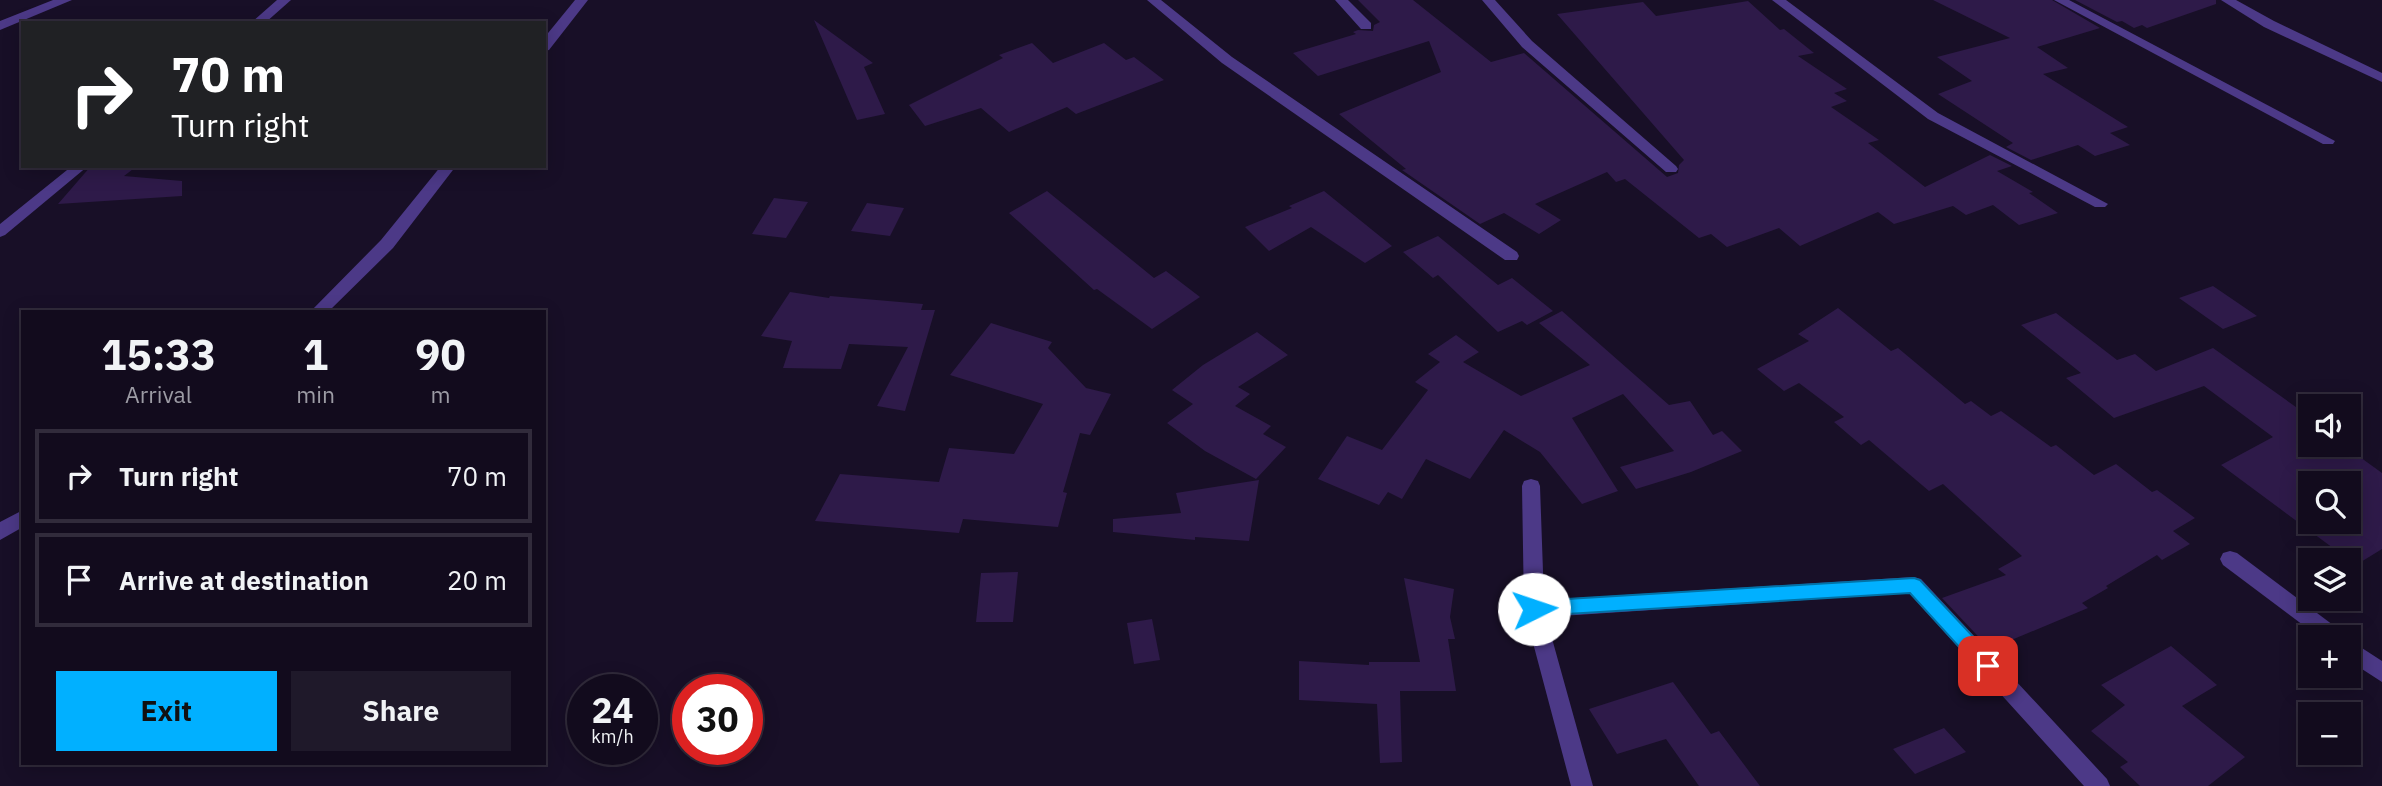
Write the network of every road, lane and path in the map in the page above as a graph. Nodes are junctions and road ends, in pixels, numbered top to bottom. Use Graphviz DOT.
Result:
graph roads {
  1 [pos="21,0"];
  2 [pos="66,0"];
  3 [pos="285,0"];
  4 [pos="582,0"];
  5 [pos="1153,0"];
  6 [pos="1341,0"];
  7 [pos="1488,0"];
  8 [pos="1779,0"];
  9 [pos="2060,0"];
  10 [pos="2227,0"];
  11 [pos="259,21"];
  12 [pos="2,25"];
  13 [pos="1366,26"];
  14 [pos="546,45"];
  15 [pos="2382,78"];
  16 [pos="2328,141"];
  17 [pos="79,168"];
  18 [pos="447,168"];
  19 [pos="1671,169"];
  20 [pos="2100,205"];
  21 [pos="0,232"];
  22 [pos="1511,256"];
  23 [pos="320,310"];
  24 [pos="1531,486"];
  25 [pos="21,518"];
  26 [pos="0,532"];
  27 [pos="2230,559"];
  28 [pos="1534,609"];
  29 [pos="2318,625"];
  30 [pos="2361,658"];
  31 [pos="2382,673"];
  32 [pos="1582,786"];
  33 [pos="2099,786"];
  1 -- 12 [label="street"];
  2 -- 12 [label="street"];
  3 -- 11 [label="street"];
  4 -- 14 [label="street"];
  5 -- 22 [label="street"];
  6 -- 13 [label="street"];
  7 -- 19 [label="street"];
  8 -- 20 [label="street"];
  9 -- 16 [label="street"];
  10 -- 15 [label="street"];
  17 -- 21 [label="street"];
  18 -- 23 [label="street"];
  24 -- 28 [label="street"];
  25 -- 26 [label="street"];
  27 -- 29 [label="street"];
  28 -- 32 [label="street"];
  28 -- 33 [label="street"];
  30 -- 31 [label="street"];
}
